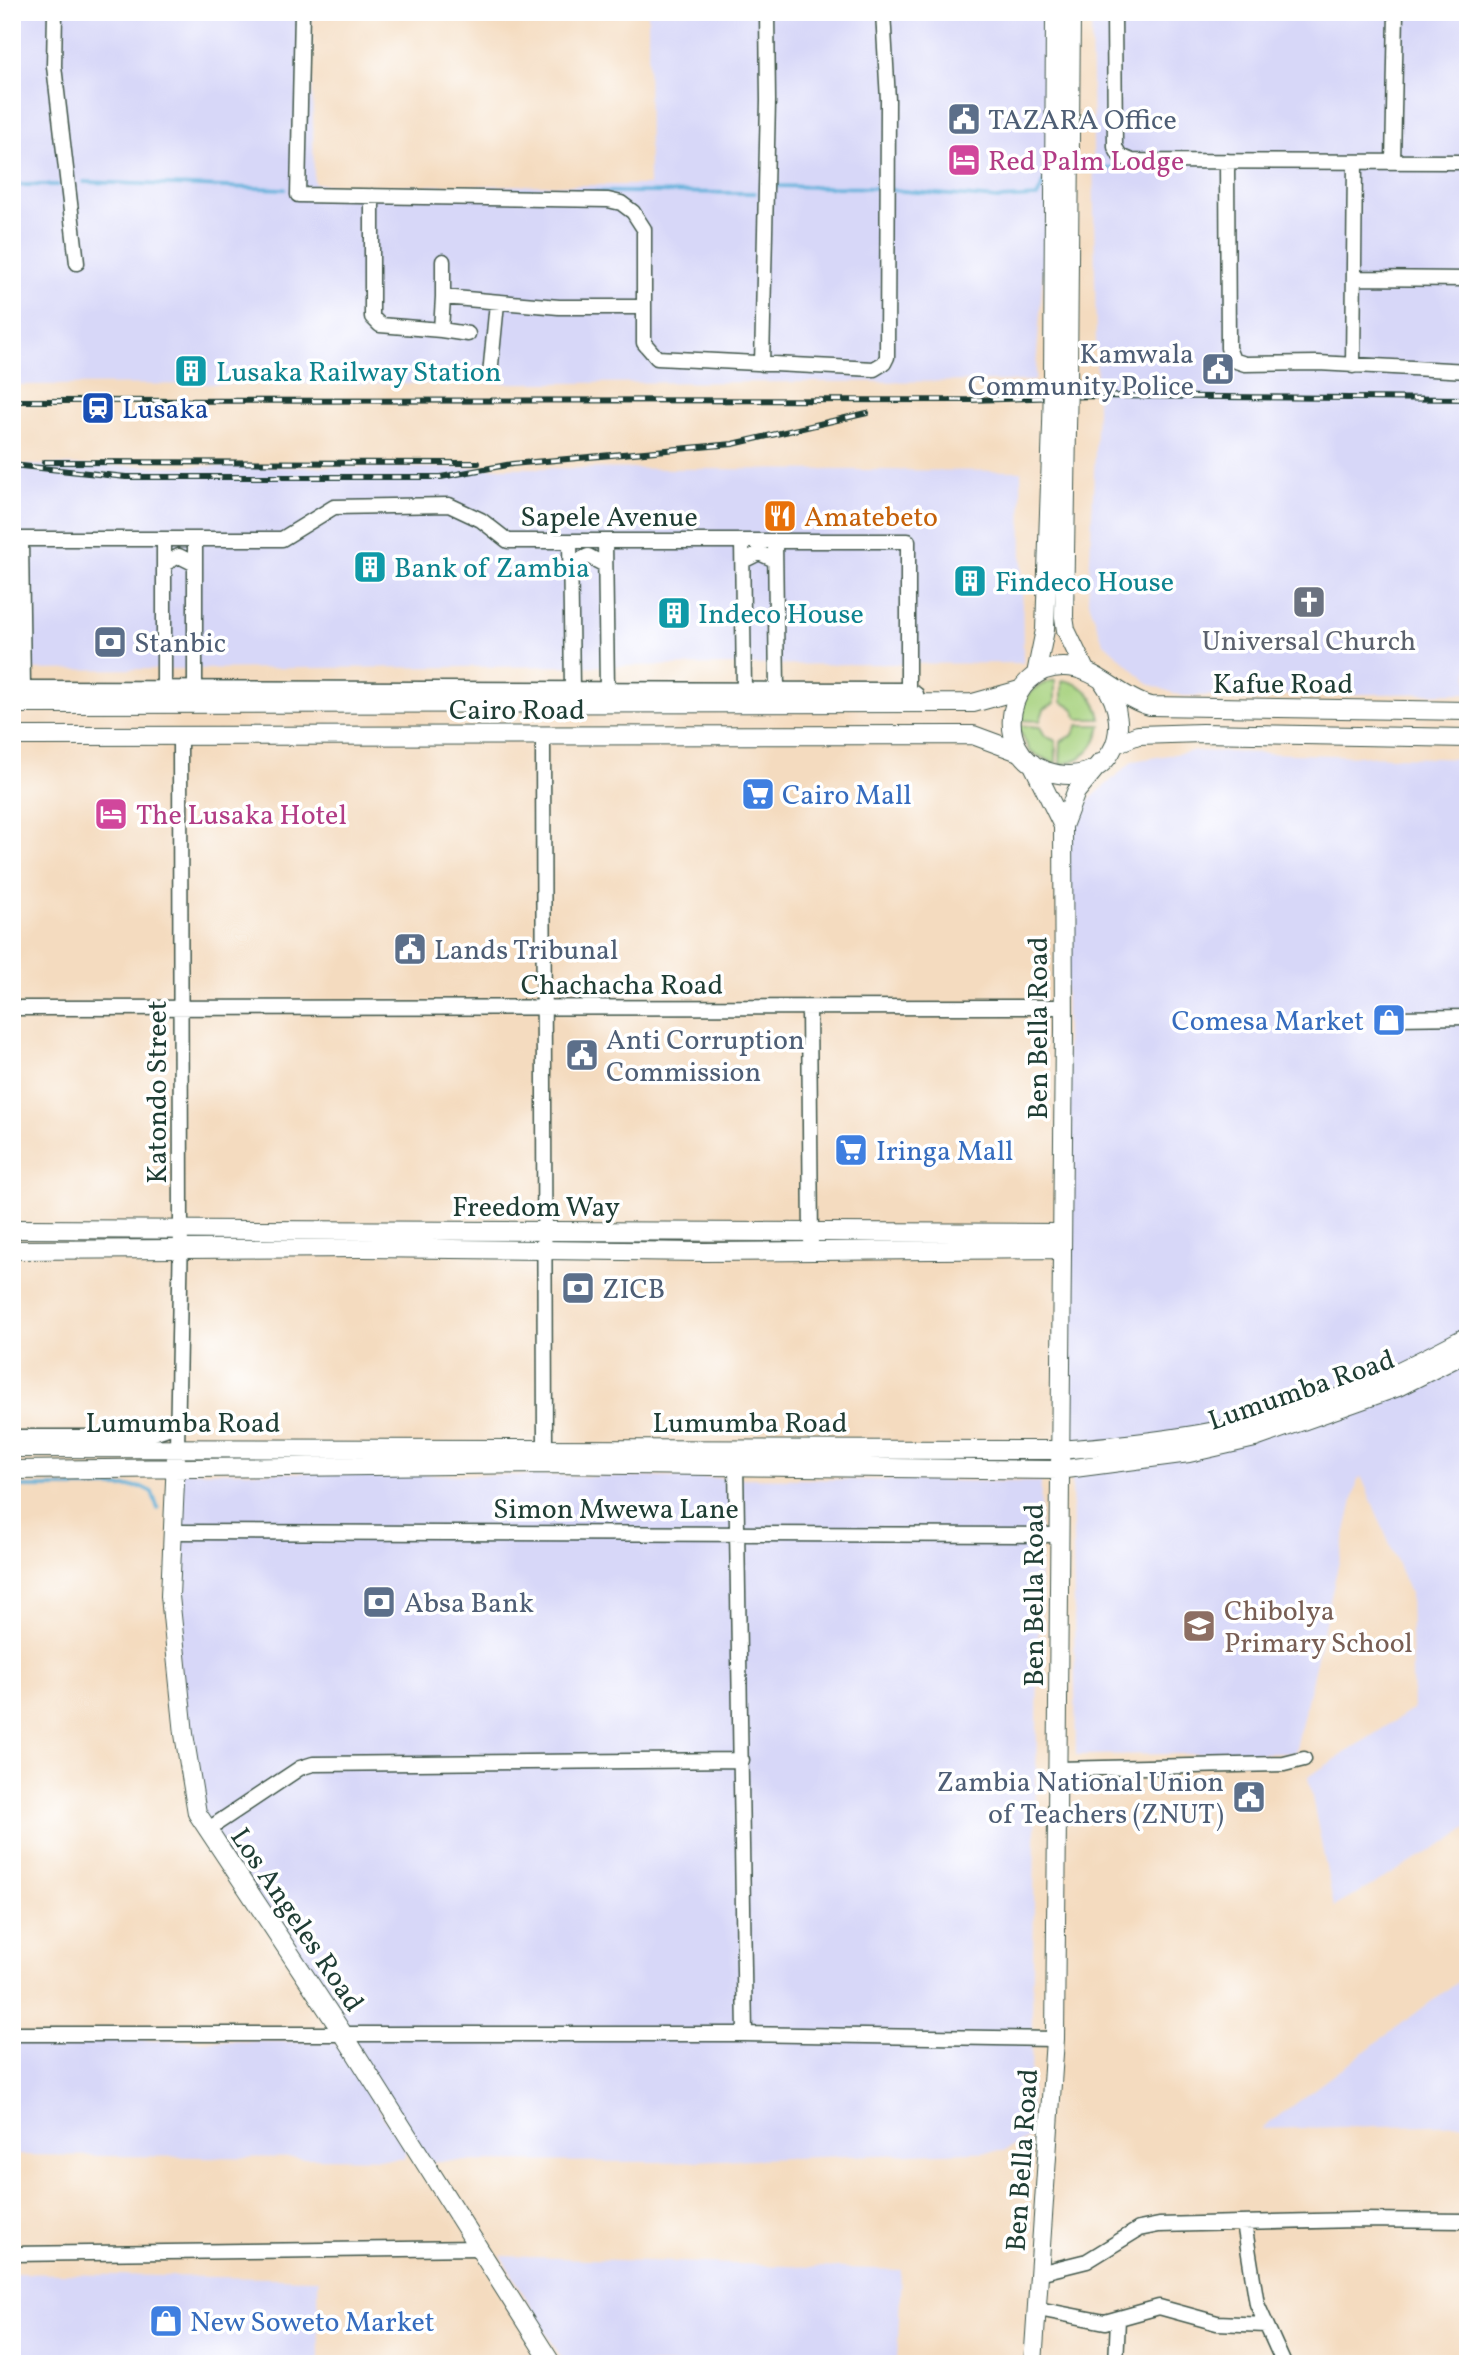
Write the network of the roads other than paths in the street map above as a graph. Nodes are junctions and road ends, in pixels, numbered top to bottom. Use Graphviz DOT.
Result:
graph roads {
  1 [pos="55,12"];
  2 [pos="302,12"];
  3 [pos="767,12"];
  4 [pos="883,12"];
  5 [pos="1055,12"];
  6 [pos="1071,12"];
  7 [pos="1114,12"];
  8 [pos="1396,12"];
  9 [pos="1227,162"];
  10 [pos="1355,162"];
  11 [pos="1393,162"];
  12 [pos="1468,162"];
  13 [pos="372,196"];
  14 [pos="443,261"];
  15 [pos="77,263"];
  16 [pos="1354,278"];
  17 [pos="1468,279"];
  18 [pos="443,297"];
  19 [pos="497,303"];
  20 [pos="644,307"];
  21 [pos="441,330"];
  22 [pos="468,334"];
  23 [pos="762,363"];
  24 [pos="1353,366"];
  25 [pos="1468,371"];
  26 [pos="490,375"];
  27 [pos="1061,383"];
  28 [pos="1059,426"];
  29 [pos="17,539"];
  30 [pos="164,539"];
  31 [pos="195,539"];
  32 [pos="570,541"];
  33 [pos="605,541"];
  34 [pos="742,541"];
  35 [pos="775,541"];
  36 [pos="17,559"];
  37 [pos="743,561"];
  38 [pos="775,561"];
  39 [pos="164,564"];
  40 [pos="195,564"];
  41 [pos="571,564"];
  42 [pos="605,565"];
  43 [pos="1085,670"];
  44 [pos="1037,674"];
  45 [pos="1103,681"];
  46 [pos="164,689"];
  47 [pos="195,689"];
  48 [pos="572,689"];
  49 [pos="607,690"];
  50 [pos="908,690"];
  51 [pos="1020,690"];
  52 [pos="18,696"];
  53 [pos="139,696"];
  54 [pos="261,696"];
  55 [pos="427,696"];
  56 [pos="649,696"];
  57 [pos="750,696"];
  58 [pos="781,696"];
  59 [pos="829,696"];
  60 [pos="931,702"];
  61 [pos="359,703"];
  62 [pos="389,703"];
  63 [pos="55,704"];
  64 [pos="1468,711"];
  65 [pos="755,735"];
  66 [pos="785,735"];
  67 [pos="19,736"];
  68 [pos="55,736"];
  69 [pos="180,736"];
  70 [pos="359,736"];
  71 [pos="389,736"];
  72 [pos="543,736"];
  73 [pos="1468,738"];
  74 [pos="1115,744"];
  75 [pos="1025,758"];
  76 [pos="1100,764"];
  77 [pos="1063,826"];
  78 [pos="1064,1007"];
  79 [pos="12,1008"];
  80 [pos="810,1008"];
  81 [pos="181,1009"];
  82 [pos="544,1009"];
  83 [pos="1468,1017"];
  84 [pos="1395,1018"];
  85 [pos="181,1229"];
  86 [pos="12,1230"];
  87 [pos="544,1232"];
  88 [pos="704,1233"];
  89 [pos="1060,1241"];
  90 [pos="811,1242"];
  91 [pos="12,1250"];
  92 [pos="181,1250"];
  93 [pos="544,1251"];
  94 [pos="704,1252"];
  95 [pos="1468,1336"];
  96 [pos="1468,1352"];
  97 [pos="177,1425"];
  98 [pos="12,1437"];
  99 [pos="12,1448"];
  100 [pos="177,1448"];
  101 [pos="545,1448"];
  102 [pos="1059,1450"];
  103 [pos="736,1465"];
  104 [pos="1059,1469"];
  105 [pos="12,1470"];
  106 [pos="176,1470"];
  107 [pos="173,1532"];
  108 [pos="737,1532"];
  109 [pos="1060,1535"];
  110 [pos="1304,1759"];
  111 [pos="742,1760"];
  112 [pos="1058,1769"];
  113 [pos="207,1830"];
  114 [pos="12,2034"];
  115 [pos="745,2034"];
  116 [pos="344,2035"];
  117 [pos="1055,2039"];
  118 [pos="1468,2221"];
  119 [pos="1244,2224"];
  120 [pos="479,2248"];
  121 [pos="12,2254"];
  122 [pos="1039,2273"];
  123 [pos="1038,2309"];
  124 [pos="1118,2319"];
  125 [pos="1266,2325"];
  126 [pos="552,2364"];
  127 [pos="1033,2364"];
  128 [pos="1116,2364"];
  129 [pos="1284,2364"];
  1 -- 15 [label="street"];
  2 -- 13 [label="street"];
  3 -- 23 [label="street"];
  4 -- 23 [label="street"];
  5 -- 27 [label="main road"];
  6 -- 27 [label="main road"];
  7 -- 9 [label="street"];
  8 -- 11 [label="street"];
  9 -- 10 [label="street"];
  9 -- 24 [label="street"];
  10 -- 11 [label="street"];
  10 -- 16 [label="street"];
  11 -- 12 [label="street"];
  13 -- 20 [label="street"];
  13 -- 21 [label="street"];
  14 -- 18 [label="street"];
  16 -- 17 [label="street"];
  16 -- 24 [label="street"];
  18 -- 19 [label="street"];
  18 -- 21 [label="street"];
  19 -- 20 [label="street"];
  19 -- 26 [label="street"];
  20 -- 23 [label="street"];
  21 -- 22 [label="street"];
  24 -- 25 [label="street"];
  27 -- 28 [label="main road, bridge"];
  28 -- 43 [label="main road"];
  28 -- 44 [label="main road"];
  29 -- 30 [label="street, Sapele Avenue"];
  29 -- 36 [label="street"];
  30 -- 31 [label="street, Sapele Avenue"];
  30 -- 39 [label="street"];
  31 -- 32 [label="street, Sapele Avenue"];
  31 -- 40 [label="street"];
  32 -- 33 [label="street, Sapele Avenue"];
  32 -- 41 [label="street"];
  33 -- 34 [label="street, Sapele Avenue"];
  33 -- 42 [label="street"];
  34 -- 35 [label="street, Sapele Avenue"];
  34 -- 37 [label="street"];
  35 -- 38 [label="street"];
  35 -- 50 [label="street, Sapele Avenue"];
  36 -- 52 [label="street"];
  37 -- 38 [label="street"];
  37 -- 57 [label="street"];
  38 -- 58 [label="street"];
  39 -- 40 [label="street"];
  39 -- 46 [label="street"];
  40 -- 47 [label="street"];
  41 -- 42 [label="street"];
  41 -- 48 [label="street"];
  42 -- 49 [label="street"];
  43 -- 44 [label="main road"];
  43 -- 45 [label="main road"];
  44 -- 51 [label="main road"];
  45 -- 64 [label="main road, Kafue Road"];
  45 -- 74 [label="main road"];
  46 -- 47 [label="street"];
  46 -- 53 [label="street"];
  47 -- 54 [label="street"];
  48 -- 49 [label="street"];
  48 -- 55 [label="street"];
  49 -- 56 [label="street"];
  50 -- 59 [label="street"];
  50 -- 60 [label="street"];
  51 -- 60 [label="main road, Cairo Road"];
  51 -- 75 [label="main road"];
  52 -- 53 [label="street"];
  52 -- 63 [label="main road, Cairo Road"];
  52 -- 67 [label="main road"];
  53 -- 54 [label="main road, Cairo Road"];
  53 -- 63 [label="main road, Cairo Road"];
  54 -- 55 [label="street"];
  54 -- 61 [label="main road, Cairo Road"];
  55 -- 56 [label="main road, Cairo Road"];
  55 -- 62 [label="main road, Cairo Road"];
  56 -- 57 [label="main road, Cairo Road"];
  57 -- 58 [label="main road, Cairo Road"];
  57 -- 65 [label="main road"];
  58 -- 59 [label="main road, Cairo Road"];
  58 -- 66 [label="main road"];
  59 -- 60 [label="main road, Cairo Road"];
  61 -- 62 [label="main road, Cairo Road"];
  61 -- 70 [label="main road"];
  62 -- 71 [label="main road"];
  63 -- 68 [label="main road"];
  65 -- 66 [label="main road, Cairo Road"];
  65 -- 72 [label="main road, Cairo Road"];
  66 -- 75 [label="main road, Cairo Road"];
  67 -- 68 [label="main road, Cairo Road"];
  68 -- 69 [label="main road, Cairo Road"];
  69 -- 70 [label="main road, Cairo Road"];
  69 -- 81 [label="street, Katondo Street"];
  70 -- 71 [label="main road, Cairo Road"];
  71 -- 72 [label="main road, Cairo Road"];
  72 -- 82 [label="street"];
  73 -- 74 [label="main road, Kafue Road"];
  74 -- 76 [label="main road"];
  75 -- 76 [label="main road"];
  75 -- 77 [label="main road, Ben Bella Road"];
  76 -- 77 [label="main road, Ben Bella Road"];
  77 -- 78 [label="main road, Ben Bella Road"];
  78 -- 80 [label="street, Chachacha Road"];
  78 -- 89 [label="main road, Ben Bella Road"];
  79 -- 81 [label="street, Chachacha Road"];
  80 -- 82 [label="street, Chachacha Road"];
  80 -- 90 [label="street"];
  81 -- 82 [label="street, Chachacha Road"];
  81 -- 85 [label="street, Katondo Street"];
  82 -- 87 [label="street"];
  83 -- 84 [label="street"];
  85 -- 86 [label="main road, Freedom Way"];
  85 -- 87 [label="main road, Freedom Way"];
  85 -- 92 [label="street, Katondo Street"];
  87 -- 88 [label="main road, Freedom Way"];
  87 -- 93 [label="street"];
  88 -- 90 [label="main road, Freedom Way"];
  88 -- 94 [label="main road"];
  89 -- 90 [label="main road, Freedom Way"];
  89 -- 102 [label="main road, Ben Bella Road"];
  90 -- 94 [label="main road, Freedom Way"];
  91 -- 92 [label="main road, Freedom Way"];
  92 -- 93 [label="main road, Freedom Way"];
  92 -- 97 [label="street, Katondo Street"];
  93 -- 94 [label="main road, Freedom Way"];
  93 -- 101 [label="street"];
  95 -- 102 [label="main road, Lumumba Road"];
  96 -- 104 [label="main road, Lumumba Road"];
  97 -- 98 [label="street"];
  97 -- 100 [label="street, Katondo Street"];
  99 -- 100 [label="main road, Lumumba Road"];
  100 -- 101 [label="main road, Lumumba Road"];
  100 -- 106 [label="main road, Los Angeles Road"];
  101 -- 102 [label="main road, Lumumba Road"];
  102 -- 104 [label="main road, Ben Bella Road"];
  103 -- 104 [label="main road, Lumumba Road"];
  103 -- 106 [label="main road, Lumumba Road"];
  103 -- 108 [label="street"];
  104 -- 109 [label="main road, Ben Bella Road"];
  105 -- 106 [label="main road, Lumumba Road"];
  106 -- 107 [label="main road, Los Angeles Road"];
  107 -- 108 [label="street, Simon Mwewa Lane"];
  107 -- 113 [label="main road, Los Angeles Road"];
  108 -- 109 [label="street, Simon Mwewa Lane"];
  108 -- 111 [label="street"];
  109 -- 112 [label="main road, Ben Bella Road"];
  110 -- 112 [label="street"];
  111 -- 113 [label="street"];
  111 -- 115 [label="street"];
  112 -- 117 [label="main road, Ben Bella Road"];
  113 -- 116 [label="main road, Los Angeles Road"];
  114 -- 116 [label="street"];
  115 -- 116 [label="street"];
  115 -- 117 [label="street"];
  116 -- 120 [label="main road, Los Angeles Road"];
  117 -- 122 [label="main road, Ben Bella Road"];
  118 -- 119 [label="street"];
  119 -- 122 [label="street"];
  119 -- 125 [label="street"];
  120 -- 121 [label="street"];
  120 -- 126 [label="main road, Los Angeles Road"];
  122 -- 123 [label="main road, Ben Bella Road"];
  123 -- 124 [label="street"];
  123 -- 127 [label="main road, Ben Bella Road"];
  124 -- 125 [label="street"];
  124 -- 128 [label="street"];
  125 -- 129 [label="street"];
}
